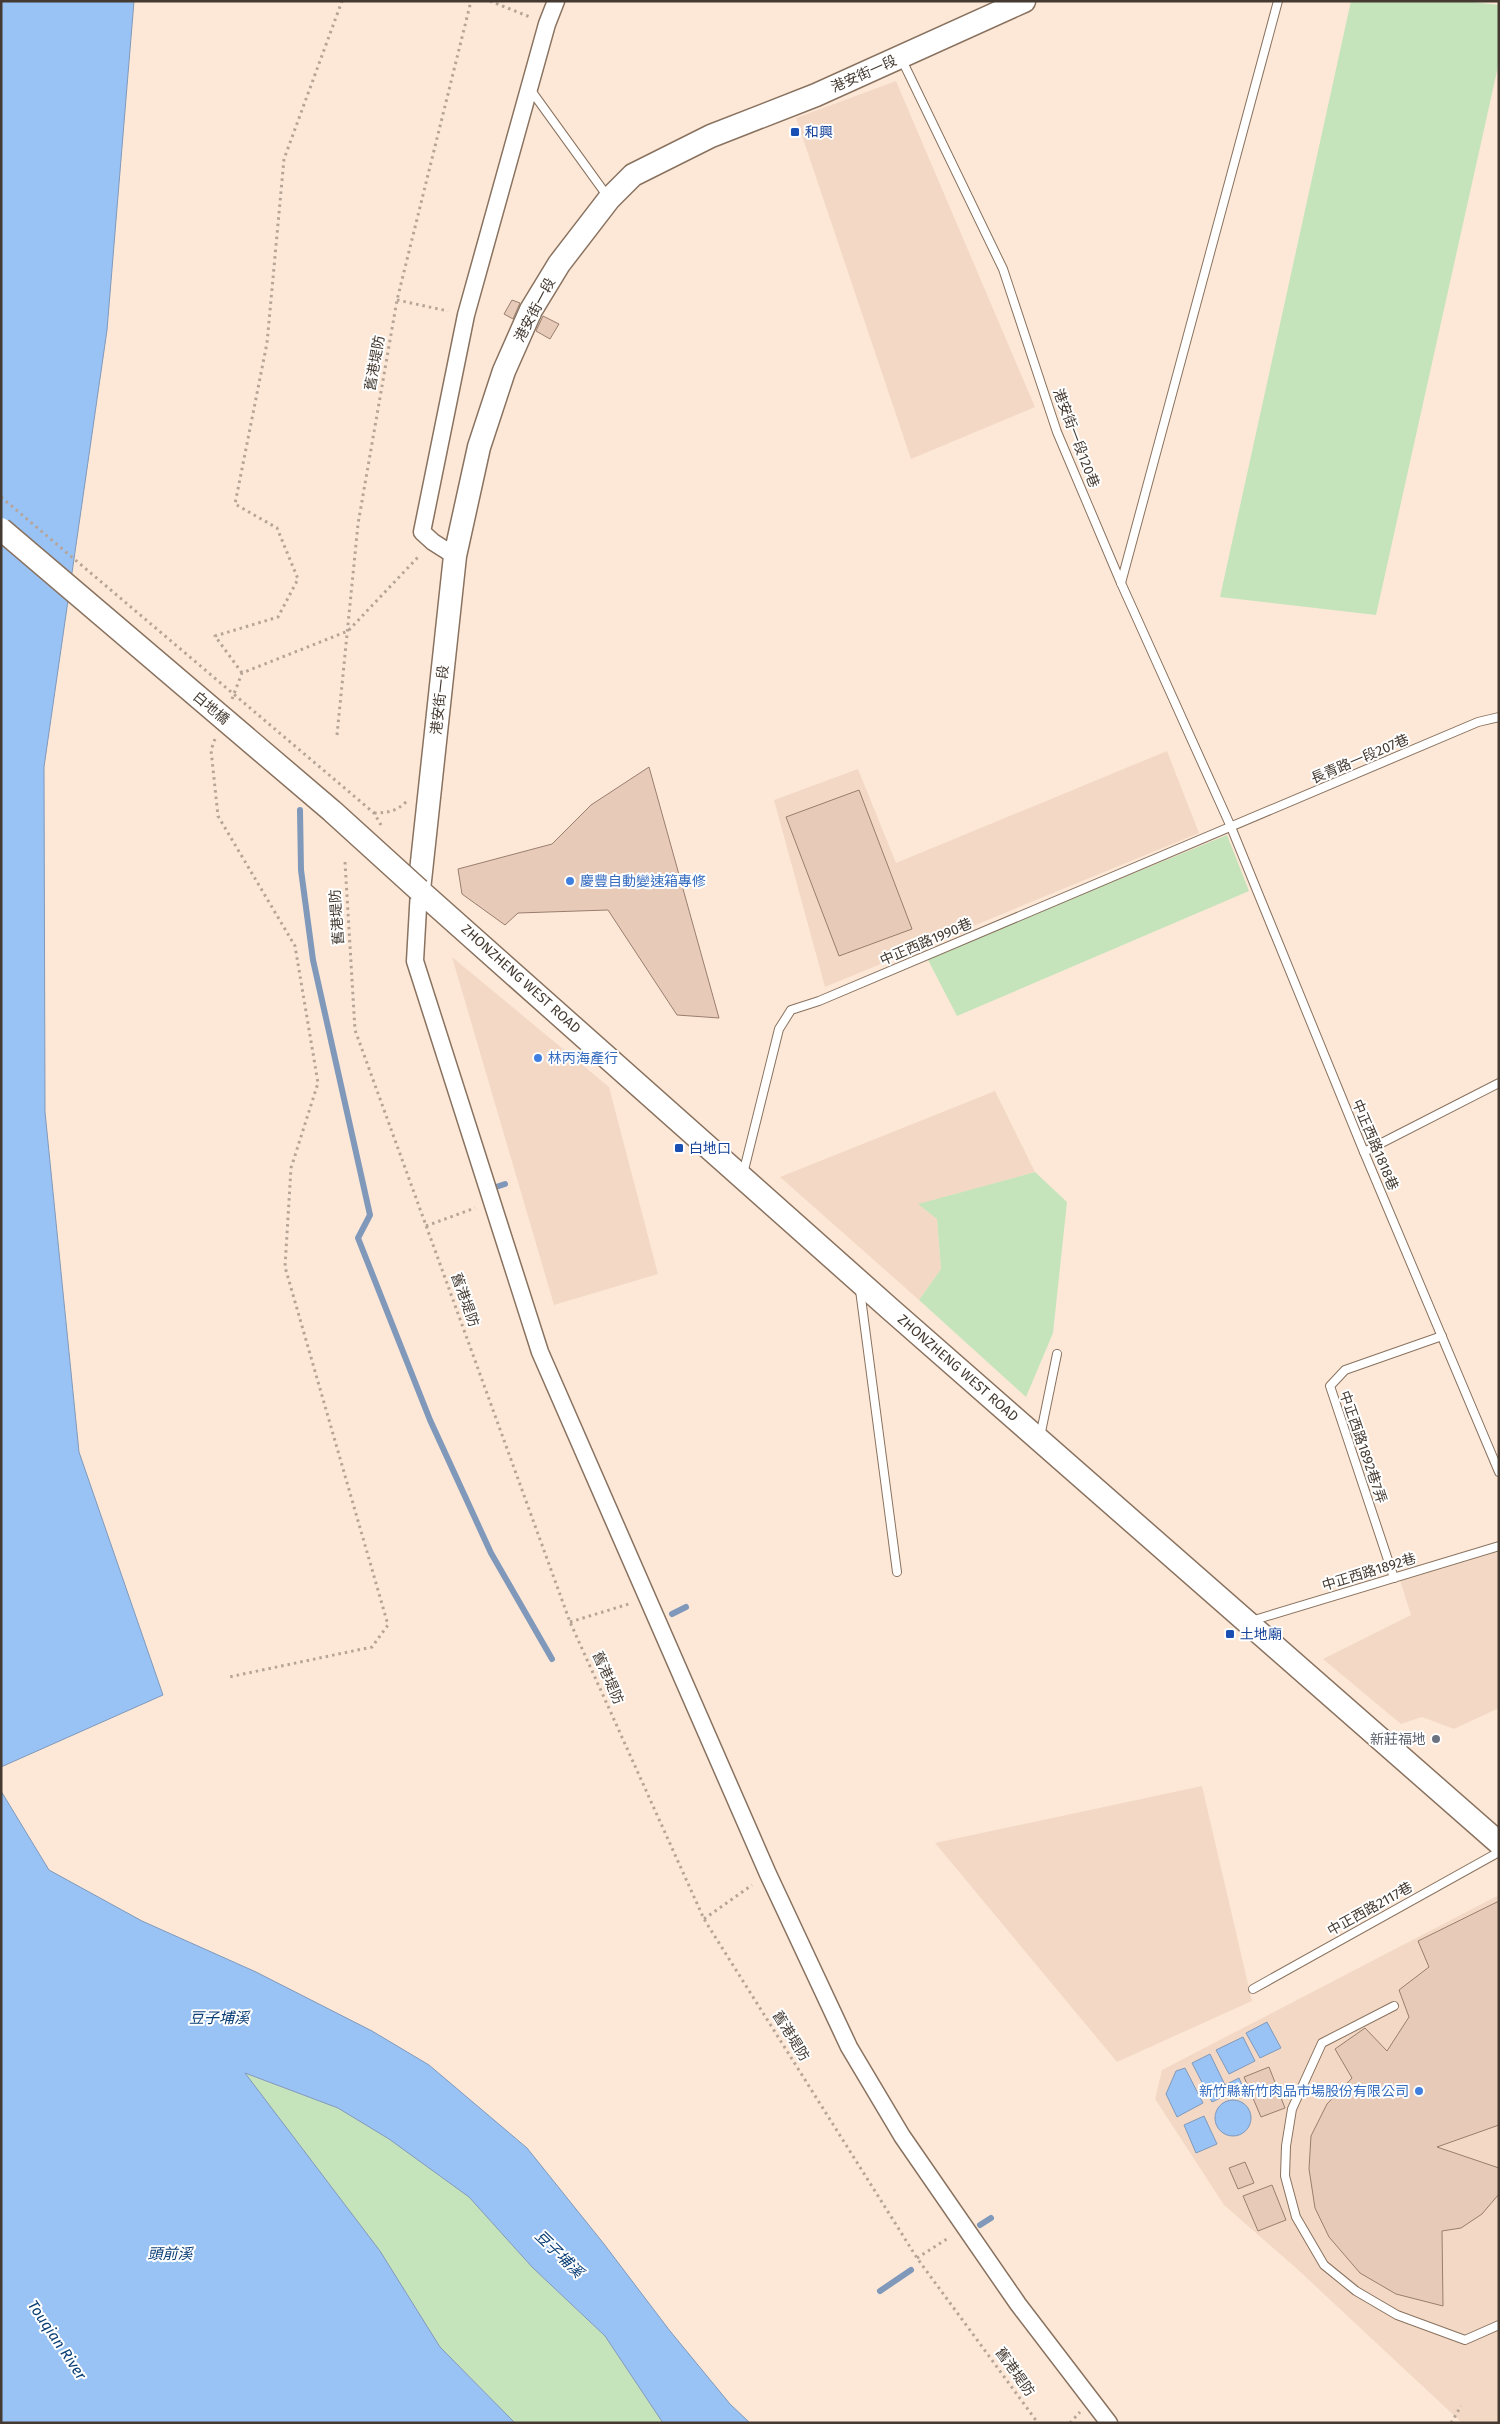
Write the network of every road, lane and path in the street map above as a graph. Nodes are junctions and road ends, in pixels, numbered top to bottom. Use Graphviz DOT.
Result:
graph roads {
  1 [pos="342,1"];
  2 [pos="471,1"];
  3 [pos="490,1"];
  4 [pos="556,1"];
  5 [pos="1024,1"];
  6 [pos="1278,1"];
  7 [pos="547,24"];
  8 [pos="900,58"];
  9 [pos="530,89"];
  10 [pos="609,199"];
  11 [pos="397,300"];
  12 [pos="466,315"];
  13 [pos="1,529"];
  14 [pos="433,542"];
  15 [pos="455,556"];
  16 [pos="1121,583"];
  17 [pos="348,630"];
  18 [pos="242,673"];
  19 [pos="228,707"];
  20 [pos="1499,717"];
  21 [pos="218,733"];
  22 [pos="338,736"];
  23 [pos="1231,827"];
  24 [pos="345,862"];
  25 [pos="419,890"];
  26 [pos="1499,1083"];
  27 [pos="1364,1152"];
  28 [pos="743,1176"];
  29 [pos="492,1202"];
  30 [pos="426,1226"];
  31 [pos="858,1280"];
  32 [pos="1442,1336"];
  33 [pos="1057,1354"];
  34 [pos="1039,1439"];
  35 [pos="1499,1472"];
  36 [pos="1499,1546"];
  37 [pos="897,1572"];
  38 [pos="1394,1578"];
  39 [pos="647,1598"];
  40 [pos="570,1622"];
  41 [pos="1247,1622"];
  42 [pos="228,1676"];
  43 [pos="1499,1844"];
  44 [pos="1499,1852"];
  45 [pos="768,1874"];
  46 [pos="704,1919"];
  47 [pos="1253,1989"];
  48 [pos="1394,2006"];
  49 [pos="966,2228"];
  50 [pos="917,2258"];
  51 [pos="1499,2325"];
  52 [pos="1460,2406"];
  53 [pos="1038,2423"];
  54 [pos="1108,2423"];
  55 [pos="1451,2423"];
  1 -- 18 [label="path"];
  2 -- 11 [label="path, 舊港堤防"];
  3 -- 7 [label="path"];
  4 -- 7 [label="street"];
  5 -- 8 [label="main road, 港安街一段"];
  6 -- 16 [label="lane"];
  7 -- 9 [label="street"];
  8 -- 10 [label="main road, 港安街一段"];
  8 -- 16 [label="lane, 港安街一段120巷"];
  9 -- 10 [label="lane"];
  9 -- 12 [label="street"];
  10 -- 15 [label="main road, 港安街一段"];
  11 -- 12 [label="path"];
  11 -- 17 [label="path, 舊港堤防"];
  12 -- 14 [label="street"];
  13 -- 25 [label="main road, 白地橋, bridge"];
  14 -- 15 [label="street"];
  14 -- 17 [label="path"];
  15 -- 25 [label="main road, 港安街一段"];
  16 -- 23 [label="lane, 港安街一段120巷"];
  17 -- 18 [label="path"];
  17 -- 22 [label="path, 舊港堤防"];
  18 -- 19 [label="path"];
  20 -- 23 [label="lane, 長青路一段207巷"];
  21 -- 42 [label="path"];
  23 -- 27 [label="lane, 中正西路1818巷"];
  23 -- 28 [label="lane, 中正西路1990巷"];
  24 -- 30 [label="path, 舊港堤防"];
  25 -- 28 [label="main road, ZHONZHENG WEST ROAD"];
  25 -- 29 [label="street"];
  26 -- 27 [label="lane"];
  27 -- 32 [label="lane, 中正西路1818巷"];
  28 -- 31 [label="main road, ZHONZHENG WEST ROAD"];
  29 -- 30 [label="path"];
  29 -- 39 [label="street"];
  30 -- 40 [label="path, 舊港堤防"];
  31 -- 34 [label="main road, ZHONZHENG WEST ROAD"];
  31 -- 37 [label="lane"];
  32 -- 35 [label="lane, 中正西路1818巷"];
  32 -- 38 [label="lane, 中正西路1892巷7弄"];
  33 -- 34 [label="lane"];
  34 -- 41 [label="main road, ZHONZHENG WEST ROAD"];
  36 -- 38 [label="lane, 中正西路1892巷"];
  38 -- 41 [label="lane, 中正西路1892巷"];
  39 -- 40 [label="path"];
  39 -- 45 [label="street"];
  40 -- 46 [label="path, 舊港堤防"];
  41 -- 43 [label="main road, ZHONZHENG WEST ROAD"];
  44 -- 47 [label="lane, 中正西路2117巷"];
  45 -- 46 [label="path"];
  45 -- 49 [label="street"];
  46 -- 50 [label="path, 舊港堤防"];
  48 -- 51 [label="lane"];
  49 -- 50 [label="path"];
  49 -- 54 [label="street"];
  50 -- 53 [label="path, 舊港堤防"];
  52 -- 55 [label="path"];
}
